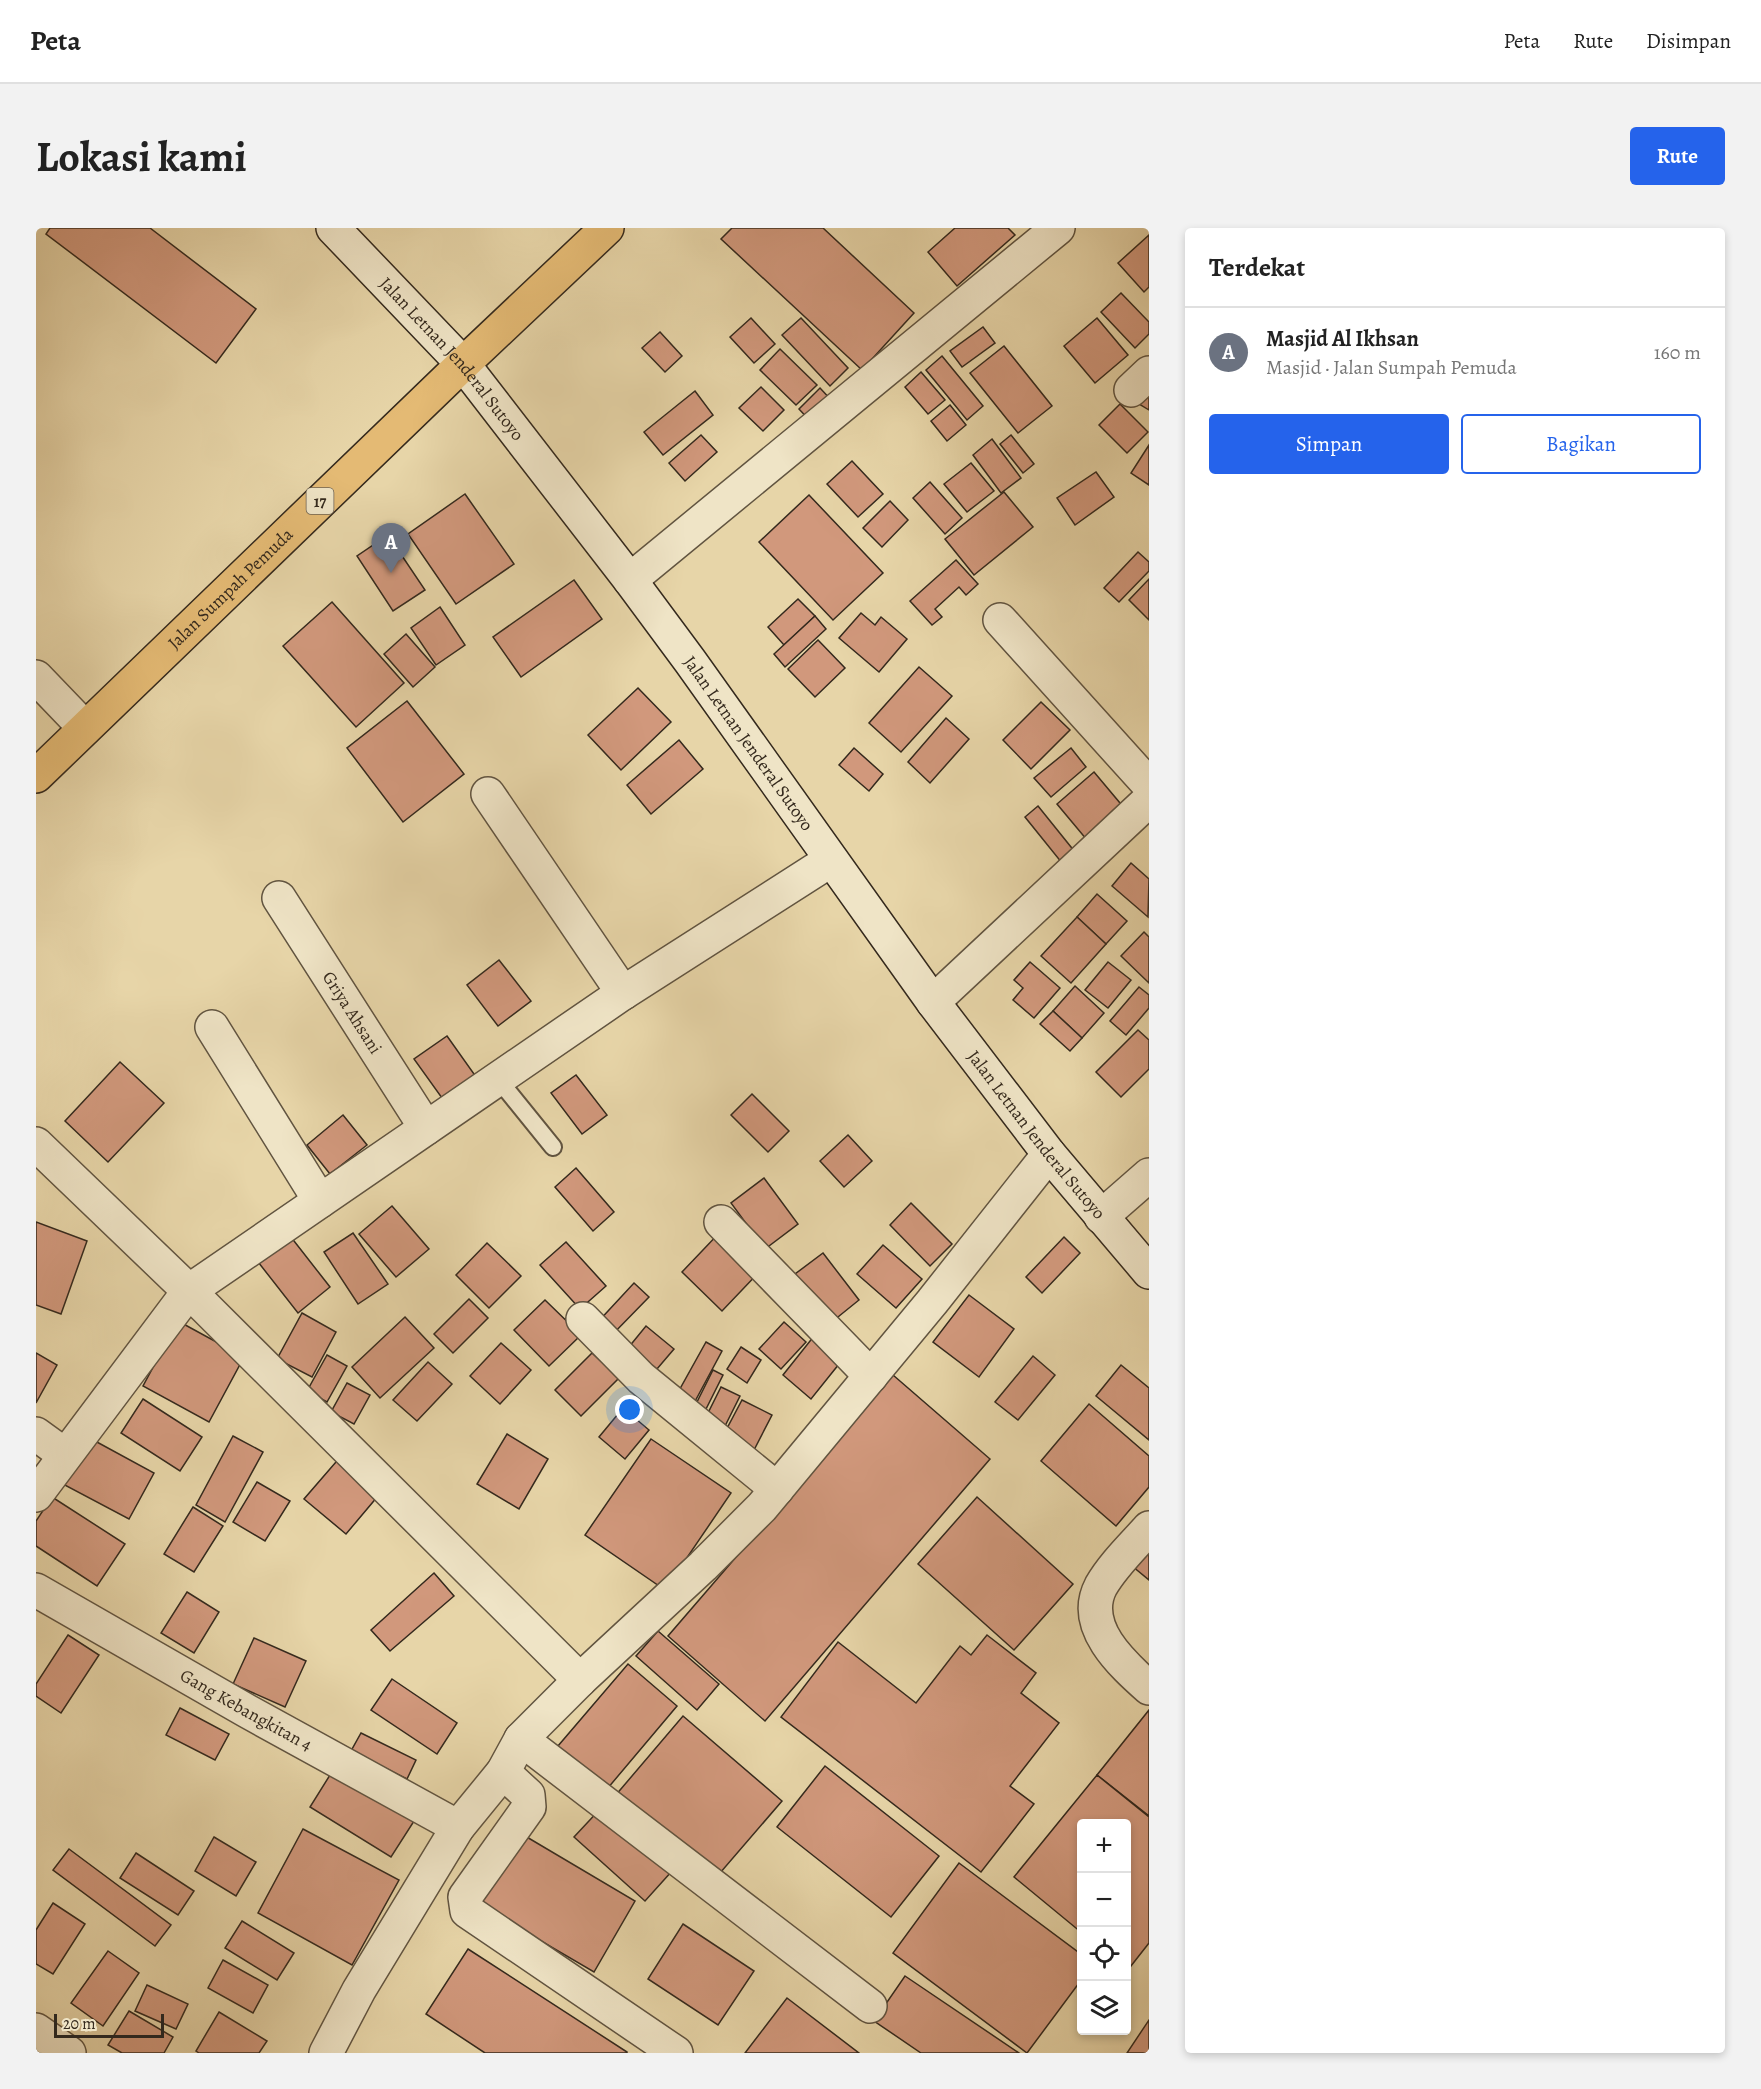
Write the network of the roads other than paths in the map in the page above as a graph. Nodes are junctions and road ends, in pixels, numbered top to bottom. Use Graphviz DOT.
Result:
graph roads {
  1 [pos="333,228"];
  2 [pos="606,228"];
  3 [pos="1058,228"];
  4 [pos="463,364"];
  5 [pos="630,580"];
  6 [pos="1000,620"];
  7 [pos="36,677"];
  8 [pos="85,728"];
  9 [pos="36,776"];
  10 [pos="1149,785"];
  11 [pos="488,794"];
  12 [pos="1149,800"];
  13 [pos="831,860"];
  14 [pos="279,898"];
  15 [pos="623,993"];
  16 [pos="933,1002"];
  17 [pos="212,1028"];
  18 [pos="498,1079"];
  19 [pos="426,1128"];
  20 [pos="36,1143"];
  21 [pos="553,1147"];
  22 [pos="1049,1155"];
  23 [pos="1149,1175"];
  24 [pos="320,1201"];
  25 [pos="1101,1217"];
  26 [pos="722,1222"];
  27 [pos="1149,1272"];
  28 [pos="189,1292"];
  29 [pos="583,1319"];
  30 [pos="871,1376"];
  31 [pos="36,1434"];
  32 [pos="65,1455"];
  33 [pos="777,1489"];
  34 [pos="36,1495"];
  35 [pos="1149,1528"];
  36 [pos="36,1590"];
  37 [pos="580,1680"];
  38 [pos="1149,1688"];
  39 [pos="521,1739"];
  40 [pos="502,1772"];
  41 [pos="458,1827"];
  42 [pos="870,2006"];
  43 [pos="36,2030"];
  44 [pos="659,2048"];
  45 [pos="69,2053"];
  46 [pos="326,2053"];
  1 -- 4 [label="street, Jalan Letnan Jenderal Sutoyo"];
  2 -- 4 [label="highway, Jalan Sumpah Pemuda / 17"];
  3 -- 5 [label="street"];
  4 -- 5 [label="street, Jalan Letnan Jenderal Sutoyo"];
  4 -- 8 [label="highway, Jalan Sumpah Pemuda / 17"];
  5 -- 13 [label="street, Jalan Letnan Jenderal Sutoyo"];
  6 -- 10 [label="street"];
  7 -- 8 [label="street"];
  8 -- 9 [label="highway, Jalan Sumpah Pemuda / 17"];
  11 -- 15 [label="street"];
  12 -- 16 [label="street"];
  13 -- 15 [label="street"];
  13 -- 16 [label="street, Jalan Letnan Jenderal Sutoyo"];
  14 -- 19 [label="street, Griya Ahsani"];
  15 -- 18 [label="street"];
  16 -- 22 [label="street, Jalan Letnan Jenderal Sutoyo"];
  17 -- 24 [label="street"];
  18 -- 19 [label="street"];
  18 -- 21 [label="lane"];
  19 -- 24 [label="street"];
  20 -- 28 [label="street"];
  22 -- 25 [label="street, Jalan Letnan Jenderal Sutoyo"];
  22 -- 30 [label="street"];
  23 -- 25 [label="street"];
  24 -- 28 [label="street"];
  25 -- 27 [label="street, Jalan Letnan Jenderal Sutoyo"];
  26 -- 30 [label="street"];
  28 -- 32 [label="street"];
  28 -- 37 [label="street"];
  29 -- 33 [label="street"];
  30 -- 33 [label="street"];
  31 -- 32 [label="street"];
  32 -- 34 [label="street"];
  33 -- 37 [label="street"];
  35 -- 38 [label="street"];
  36 -- 41 [label="street, Gang Kebangkitan 4"];
  37 -- 39 [label="street"];
  39 -- 40 [label="street"];
  39 -- 42 [label="street"];
  40 -- 41 [label="street"];
  40 -- 44 [label="street"];
  41 -- 46 [label="street"];
  43 -- 45 [label="street"];
}
